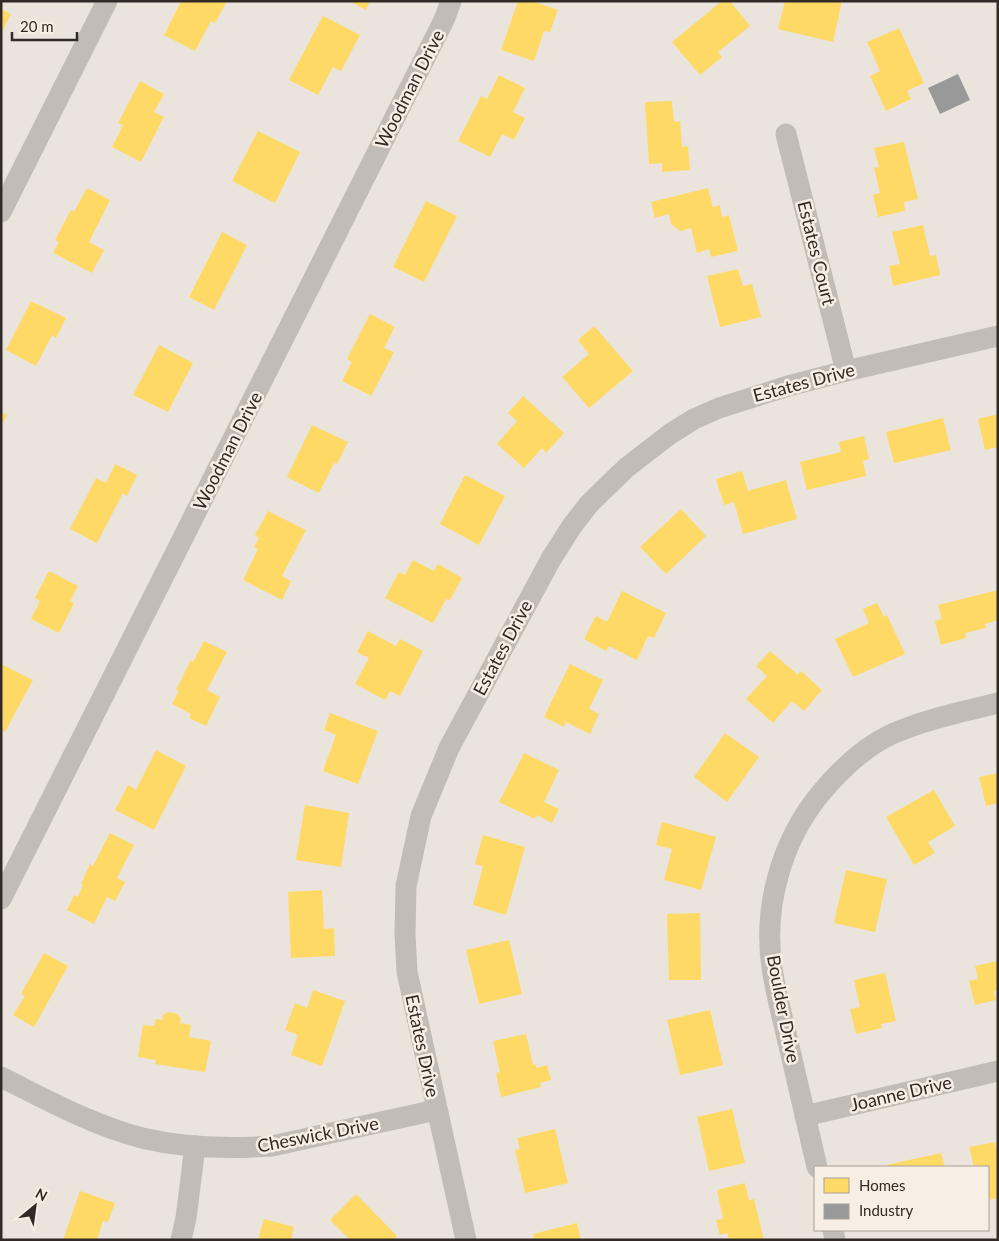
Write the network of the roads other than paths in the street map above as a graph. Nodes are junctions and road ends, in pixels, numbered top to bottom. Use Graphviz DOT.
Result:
graph roads {
  1 [pos="107,1"];
  2 [pos="451,1"];
  3 [pos="786,134"];
  4 [pos="1,212"];
  5 [pos="998,336"];
  6 [pos="846,371"];
  7 [pos="998,704"];
  8 [pos="1,899"];
  9 [pos="998,1071"];
  10 [pos="1,1077"];
  11 [pos="436,1110"];
  12 [pos="805,1116"];
  13 [pos="195,1146"];
  14 [pos="818,1166"];
  15 [pos="181,1240"];
  16 [pos="466,1240"];
  1 -- 4 [label="street"];
  2 -- 8 [label="street, Woodman Drive"];
  3 -- 6 [label="street, Estates Court"];
  5 -- 6 [label="street, Estates Drive"];
  6 -- 11 [label="street, Estates Drive"];
  7 -- 12 [label="street, Boulder Drive"];
  9 -- 12 [label="street, Joanne Drive"];
  10 -- 13 [label="street, Cheswick Drive"];
  11 -- 13 [label="street, Cheswick Drive"];
  11 -- 16 [label="street, Estates Drive"];
  12 -- 14 [label="street, Boulder Drive"];
  13 -- 15 [label="street"];
}
